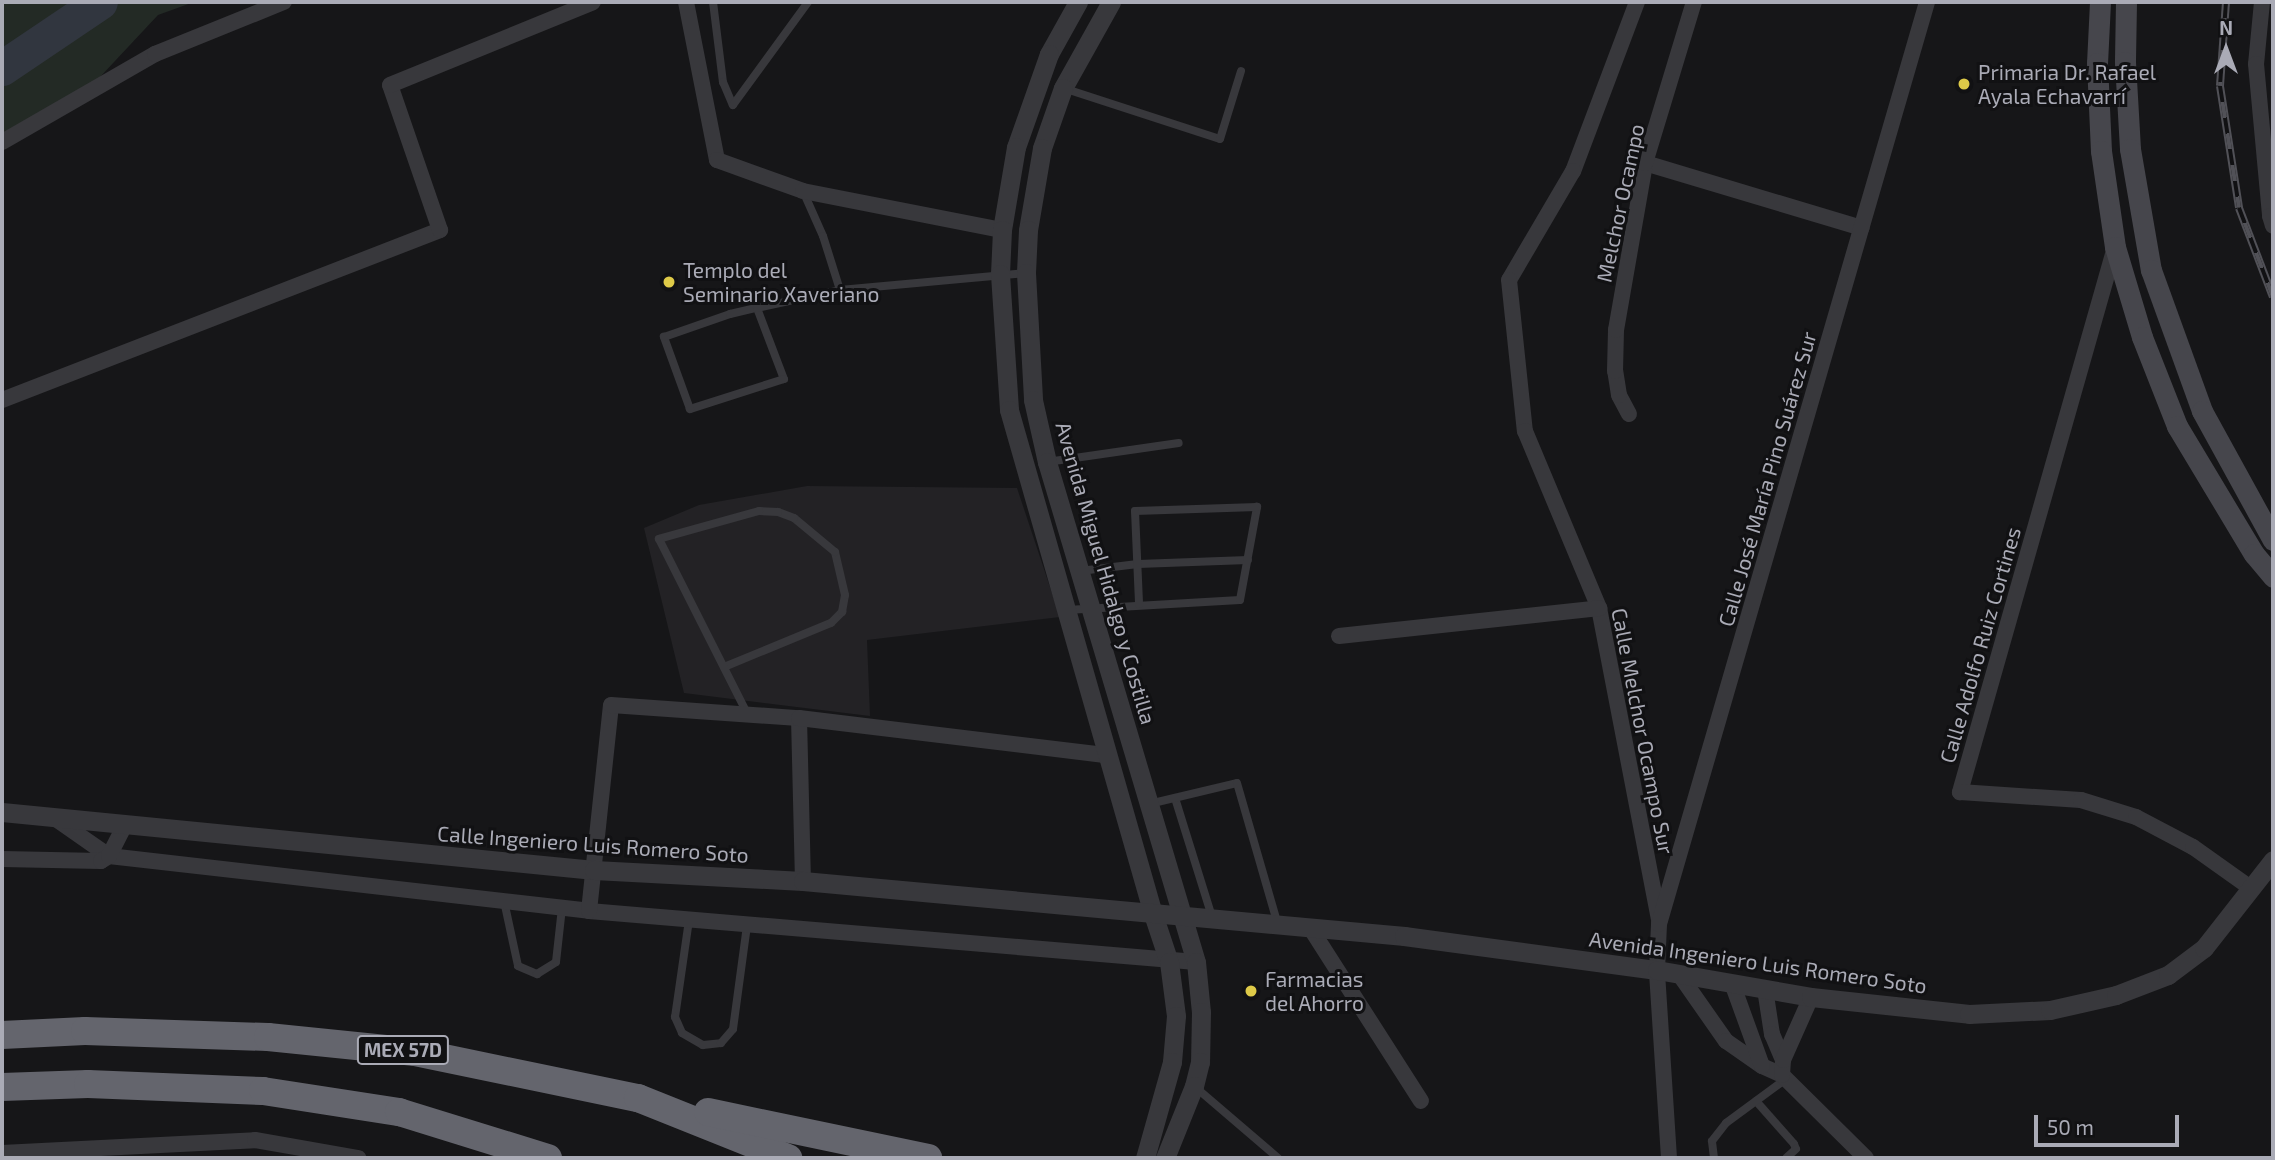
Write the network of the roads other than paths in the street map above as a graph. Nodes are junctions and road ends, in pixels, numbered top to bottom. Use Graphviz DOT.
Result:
graph roads {
  1 [pos="284,2"];
  2 [pos="593,2"];
  3 [pos="686,2"];
  4 [pos="713,2"];
  5 [pos="808,2"];
  6 [pos="1078,2"];
  7 [pos="1111,2"];
  8 [pos="1637,2"];
  9 [pos="1694,2"];
  10 [pos="1927,2"];
  11 [pos="2100,2"];
  12 [pos="2126,2"];
  13 [pos="2262,2"];
  14 [pos="1241,71"];
  15 [pos="1063,88"];
  16 [pos="2,142"];
  17 [pos="1644,163"];
  18 [pos="803,191"];
  19 [pos="2273,226"];
  20 [pos="1861,228"];
  21 [pos="1002,230"];
  22 [pos="2115,247"];
  23 [pos="1026,273"];
  24 [pos="1000,274"];
  25 [pos="840,290"];
  26 [pos="757,308"];
  27 [pos="2,400"];
  28 [pos="1629,414"];
  29 [pos="1179,443"];
  30 [pos="1047,462"];
  31 [pos="2273,540"];
  32 [pos="1248,560"];
  33 [pos="1138,564"];
  34 [pos="1080,571"];
  35 [pos="2273,577"];
  36 [pos="1139,604"];
  37 [pos="1091,607"];
  38 [pos="1599,608"];
  39 [pos="1068,610"];
  40 [pos="1339,636"];
  41 [pos="724,667"];
  42 [pos="747,713"];
  43 [pos="799,718"];
  44 [pos="1107,755"];
  45 [pos="1175,798"];
  46 [pos="1149,804"];
  47 [pos="2,812"];
  48 [pos="53,817"];
  49 [pos="125,825"];
  50 [pos="109,856"];
  51 [pos="2,859"];
  52 [pos="2273,860"];
  53 [pos="594,870"];
  54 [pos="803,881"];
  55 [pos="2252,889"];
  56 [pos="504,901"];
  57 [pos="562,908"];
  58 [pos="589,911"];
  59 [pos="1153,914"];
  60 [pos="1182,918"];
  61 [pos="689,920"];
  62 [pos="1213,920"];
  63 [pos="1659,924"];
  64 [pos="747,925"];
  65 [pos="1278,926"];
  66 [pos="1311,929"];
  67 [pos="1169,962"];
  68 [pos="1196,962"];
  69 [pos="1657,970"];
  70 [pos="1679,974"];
  71 [pos="1732,984"];
  72 [pos="1765,989"];
  73 [pos="1811,997"];
  74 [pos="2,1035"];
  75 [pos="1762,1066"];
  76 [pos="1784,1071"];
  77 [pos="1194,1086"];
  78 [pos="2,1087"];
  79 [pos="638,1098"];
  80 [pos="1421,1101"];
  81 [pos="1756,1101"];
  82 [pos="2,1153"];
  83 [pos="358,1158"];
  84 [pos="548,1158"];
  85 [pos="788,1158"];
  86 [pos="928,1158"];
  87 [pos="1145,1158"];
  88 [pos="1165,1158"];
  89 [pos="1278,1158"];
  90 [pos="1669,1158"];
  91 [pos="1714,1158"];
  92 [pos="1786,1158"];
  93 [pos="1866,1158"];
  1 -- 16 [label="street"];
  2 -- 27 [label="street"];
  3 -- 18 [label="street"];
  4 -- 5 [label="lane"];
  6 -- 21 [label="street"];
  7 -- 15 [label="street, Avenida Miguel Hidalgo y Costilla"];
  8 -- 38 [label="street, Calle Melchor Ocampo Sur"];
  9 -- 17 [label="street, Melchor Ocampo"];
  10 -- 20 [label="street, Calle José María Pino Suárez Sur"];
  11 -- 22 [label="main road"];
  12 -- 31 [label="main road"];
  13 -- 19 [label="street"];
  14 -- 15 [label="lane"];
  15 -- 23 [label="street, Avenida Miguel Hidalgo y Costilla"];
  17 -- 20 [label="street"];
  17 -- 28 [label="street, Melchor Ocampo"];
  18 -- 21 [label="street"];
  18 -- 25 [label="lane"];
  20 -- 63 [label="street, Calle José María Pino Suárez Sur"];
  21 -- 24 [label="street"];
  22 -- 35 [label="main road"];
  22 -- 55 [label="street, Calle Adolfo Ruiz Cortines"];
  23 -- 24 [label="lane"];
  23 -- 30 [label="street, Avenida Miguel Hidalgo y Costilla"];
  24 -- 25 [label="lane"];
  24 -- 39 [label="street"];
  25 -- 26 [label="lane"];
  26 -- 26 [label="lane"];
  29 -- 30 [label="lane"];
  30 -- 34 [label="street, Avenida Miguel Hidalgo y Costilla"];
  32 -- 33 [label="lane"];
  32 -- 33 [label="lane"];
  32 -- 36 [label="lane"];
  33 -- 34 [label="lane"];
  33 -- 36 [label="lane"];
  34 -- 37 [label="street, Avenida Miguel Hidalgo y Costilla"];
  36 -- 37 [label="lane"];
  37 -- 39 [label="lane"];
  37 -- 46 [label="street, Avenida Miguel Hidalgo y Costilla"];
  38 -- 40 [label="street"];
  38 -- 63 [label="street, Calle Melchor Ocampo Sur"];
  39 -- 44 [label="street"];
  41 -- 41 [label="lane"];
  41 -- 42 [label="lane"];
  42 -- 43 [label="street"];
  42 -- 53 [label="street"];
  43 -- 44 [label="street"];
  43 -- 54 [label="street"];
  44 -- 59 [label="street"];
  45 -- 46 [label="lane"];
  45 -- 62 [label="lane"];
  45 -- 65 [label="lane"];
  46 -- 60 [label="street, Avenida Miguel Hidalgo y Costilla"];
  47 -- 48 [label="street, Calle Ingeniero Luis Romero Soto"];
  48 -- 49 [label="street, Calle Ingeniero Luis Romero Soto"];
  48 -- 50 [label="street"];
  49 -- 50 [label="street"];
  49 -- 53 [label="street, Calle Ingeniero Luis Romero Soto"];
  50 -- 51 [label="street"];
  50 -- 56 [label="street"];
  52 -- 55 [label="street, Avenida Ingeniero Luis Romero Soto"];
  53 -- 54 [label="street, Calle Ingeniero Luis Romero Soto"];
  53 -- 58 [label="street"];
  54 -- 59 [label="street, Calle Ingeniero Luis Romero Soto"];
  55 -- 73 [label="street, Avenida Ingeniero Luis Romero Soto"];
  56 -- 57 [label="street"];
  56 -- 57 [label="lane"];
  57 -- 58 [label="street"];
  58 -- 61 [label="street"];
  59 -- 60 [label="street, Calle Ingeniero Luis Romero Soto"];
  59 -- 67 [label="street"];
  60 -- 62 [label="street, Avenida Ingeniero Luis Romero Soto"];
  60 -- 68 [label="street, Avenida Miguel Hidalgo y Costilla"];
  61 -- 64 [label="street"];
  61 -- 64 [label="lane"];
  62 -- 65 [label="street, Avenida Ingeniero Luis Romero Soto"];
  63 -- 69 [label="street, Calle José María Pino Suárez Sur"];
  64 -- 67 [label="street"];
  65 -- 66 [label="street, Avenida Ingeniero Luis Romero Soto"];
  66 -- 69 [label="street, Avenida Ingeniero Luis Romero Soto"];
  66 -- 80 [label="street"];
  67 -- 68 [label="street"];
  67 -- 87 [label="street"];
  68 -- 77 [label="street, Avenida Miguel Hidalgo y Costilla"];
  69 -- 70 [label="street, Avenida Ingeniero Luis Romero Soto"];
  69 -- 90 [label="street, Calle José María Pino Suárez Sur"];
  70 -- 71 [label="street, Avenida Ingeniero Luis Romero Soto"];
  70 -- 75 [label="street"];
  71 -- 72 [label="street, Avenida Ingeniero Luis Romero Soto"];
  71 -- 75 [label="street"];
  72 -- 73 [label="street, Avenida Ingeniero Luis Romero Soto"];
  72 -- 76 [label="street"];
  73 -- 76 [label="street"];
  74 -- 79 [label="highway, MEX 57D"];
  75 -- 76 [label="street"];
  76 -- 81 [label="lane"];
  76 -- 93 [label="street"];
  77 -- 88 [label="street, Avenida Miguel Hidalgo y Costilla"];
  77 -- 89 [label="lane"];
  78 -- 84 [label="highway"];
  79 -- 85 [label="highway, MEX 57D"];
  79 -- 86 [label="highway"];
  81 -- 91 [label="lane"];
  81 -- 92 [label="lane"];
  82 -- 83 [label="street"];
}
